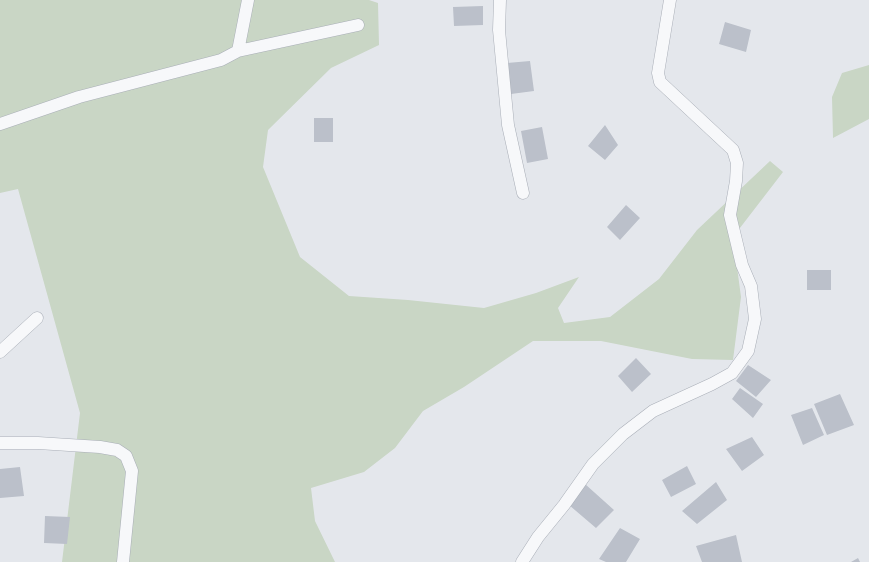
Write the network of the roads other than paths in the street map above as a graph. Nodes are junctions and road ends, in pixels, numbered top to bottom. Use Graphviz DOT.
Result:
graph roads {
  1 [pos="248,0"];
  2 [pos="500,0"];
  3 [pos="670,0"];
  4 [pos="358,25"];
  5 [pos="238,51"];
  6 [pos="0,124"];
  7 [pos="523,193"];
  8 [pos="37,318"];
  9 [pos="0,352"];
  10 [pos="0,443"];
  11 [pos="123,562"];
  12 [pos="522,562"];
  1 -- 5 [label="street"];
  2 -- 7 [label="street"];
  3 -- 12 [label="street"];
  4 -- 5 [label="street"];
  5 -- 6 [label="street"];
  8 -- 9 [label="street"];
  10 -- 11 [label="street"];
}
